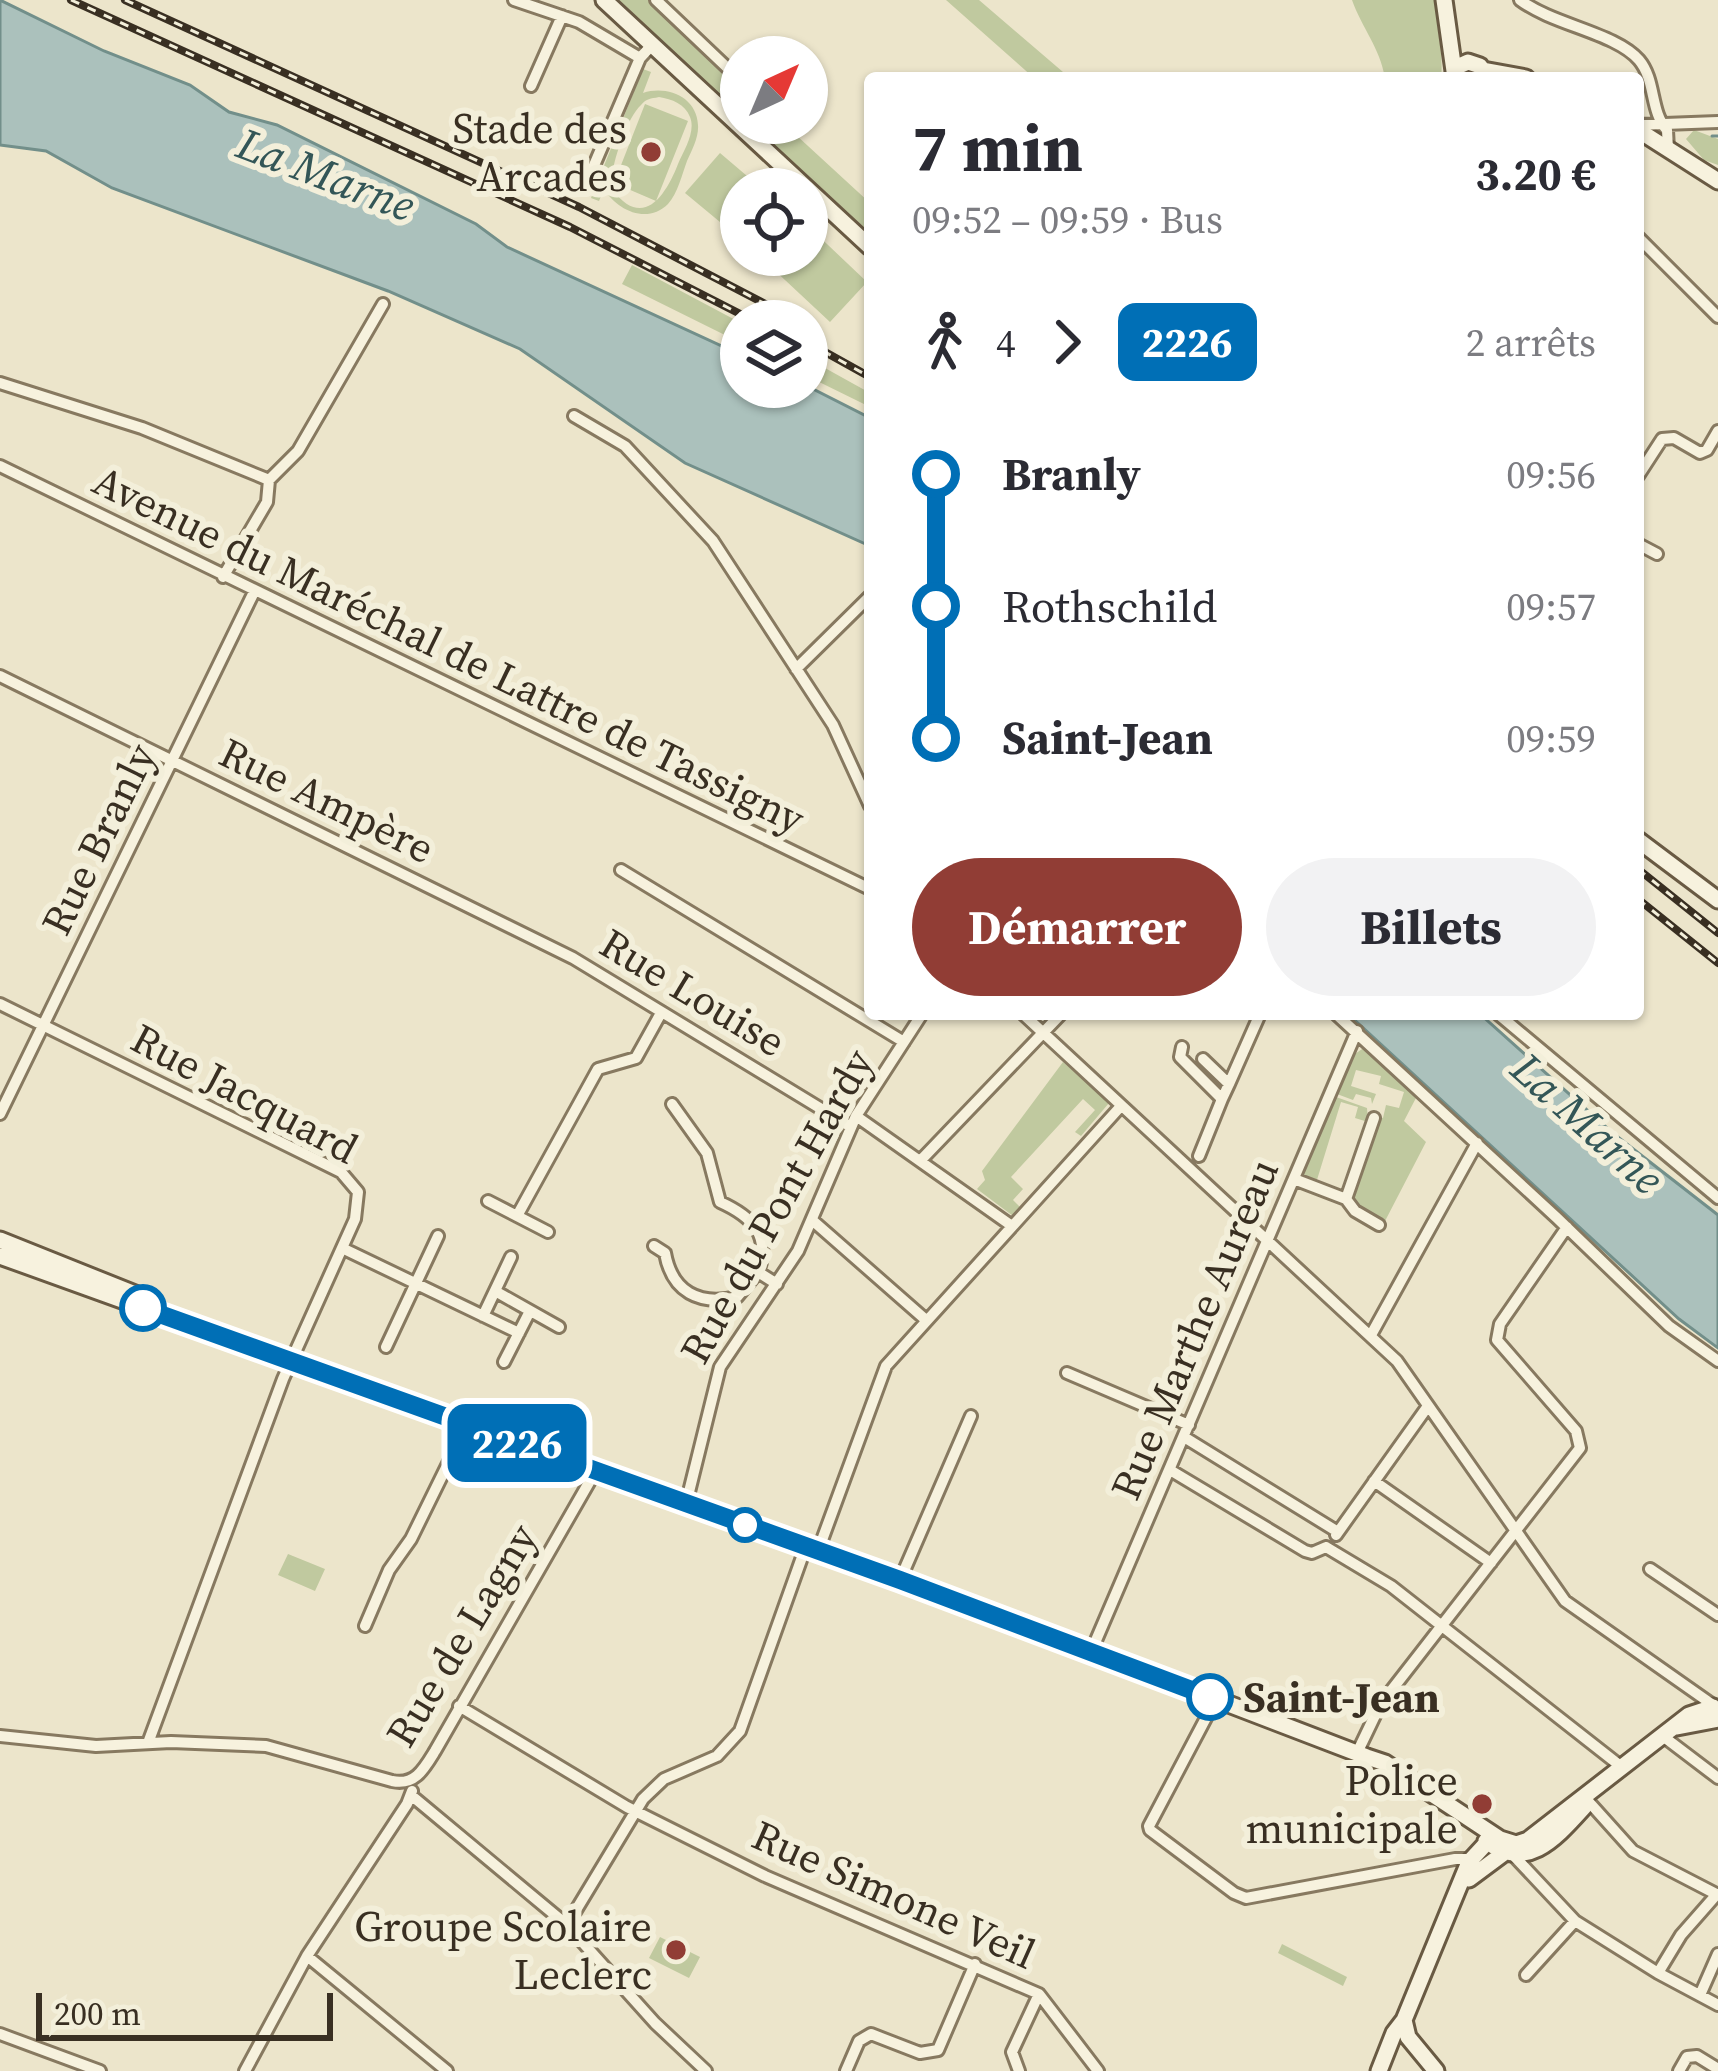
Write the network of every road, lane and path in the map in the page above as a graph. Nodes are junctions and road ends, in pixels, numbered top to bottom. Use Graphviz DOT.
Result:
graph roads {
  1 [pos="514,0"];
  2 [pos="604,0"];
  3 [pos="656,0"];
  4 [pos="1444,0"];
  5 [pos="1520,0"];
  6 [pos="562,16"];
  7 [pos="624,19"];
  8 [pos="607,37"];
  9 [pos="646,51"];
  10 [pos="720,61"];
  11 [pos="1468,72"];
  12 [pos="531,86"];
  13 [pos="1660,122"];
  14 [pos="1718,122"];
  15 [pos="1644,126"];
  16 [pos="1644,132"];
  17 [pos="1668,149"];
  18 [pos="1718,181"];
  19 [pos="586,184"];
  20 [pos="864,242"];
  21 [pos="1644,244"];
  22 [pos="383,304"];
  23 [pos="1718,317"];
  24 [pos="0,383"];
  25 [pos="574,416"];
  26 [pos="1718,430"];
  27 [pos="0,466"];
  28 [pos="1644,467"];
  29 [pos="269,480"];
  30 [pos="1644,547"];
  31 [pos="1657,554"];
  32 [pos="223,577"];
  33 [pos="254,592"];
  34 [pos="864,602"];
  35 [pos="796,669"];
  36 [pos="0,676"];
  37 [pos="172,760"];
  38 [pos="864,781"];
  39 [pos="1644,844"];
  40 [pos="621,870"];
  41 [pos="864,886"];
  42 [pos="1718,900"];
  43 [pos="497,919"];
  44 [pos="0,1004"];
  45 [pos="661,1013"];
  46 [pos="864,1018"];
  47 [pos="868,1020"];
  48 [pos="918,1020"];
  49 [pos="1029,1020"];
  50 [pos="1055,1020"];
  51 [pos="1257,1020"];
  52 [pos="1343,1020"];
  53 [pos="1505,1020"];
  54 [pos="44,1026"];
  55 [pos="1357,1031"];
  56 [pos="1043,1033"];
  57 [pos="904,1042"];
  58 [pos="1182,1047"];
  59 [pos="1204,1059"];
  60 [pos="1229,1084"];
  61 [pos="1222,1099"];
  62 [pos="672,1104"];
  63 [pos="1121,1106"];
  64 [pos="0,1114"];
  65 [pos="1374,1118"];
  66 [pos="854,1122"];
  67 [pos="1478,1143"];
  68 [pos="1199,1156"];
  69 [pos="921,1160"];
  70 [pos="1294,1179"];
  71 [pos="1718,1198"];
  72 [pos="1346,1199"];
  73 [pos="488,1201"];
  74 [pos="517,1216"];
  75 [pos="812,1220"];
  76 [pos="1379,1225"];
  77 [pos="1012,1226"];
  78 [pos="1567,1227"];
  79 [pos="548,1232"];
  80 [pos="438,1236"];
  81 [pos="0,1240"];
  82 [pos="1268,1242"];
  83 [pos="654,1246"];
  84 [pos="342,1248"];
  85 [pos="0,1256"];
  86 [pos="512,1257"];
  87 [pos="758,1272"];
  88 [pos="416,1283"];
  89 [pos="777,1284"];
  90 [pos="495,1291"];
  91 [pos="530,1311"];
  92 [pos="483,1316"];
  93 [pos="926,1320"];
  94 [pos="559,1327"];
  95 [pos="519,1333"];
  96 [pos="1371,1334"];
  97 [pos="386,1347"];
  98 [pos="291,1360"];
  99 [pos="1718,1361"];
  100 [pos="504,1362"];
  101 [pos="1067,1372"];
  102 [pos="1428,1406"];
  103 [pos="971,1416"];
  104 [pos="467,1425"];
  105 [pos="1187,1431"];
  106 [pos="1170,1469"];
  107 [pos="595,1472"];
  108 [pos="1374,1481"];
  109 [pos="686,1504"];
  110 [pos="1517,1529"];
  111 [pos="1338,1532"];
  112 [pos="1326,1547"];
  113 [pos="812,1549"];
  114 [pos="1491,1563"];
  115 [pos="1650,1569"];
  116 [pos="900,1580"];
  117 [pos="1718,1615"];
  118 [pos="365,1625"];
  119 [pos="1442,1626"];
  120 [pos="1091,1652"];
  121 [pos="1216,1699"];
  122 [pos="460,1706"];
  123 [pos="1716,1708"];
  124 [pos="1670,1732"];
  125 [pos="0,1736"];
  126 [pos="148,1743"];
  127 [pos="1357,1753"];
  128 [pos="1623,1768"];
  129 [pos="1718,1778"];
  130 [pos="1605,1782"];
  131 [pos="410,1789"];
  132 [pos="1588,1802"];
  133 [pos="636,1810"];
  134 [pos="1490,1839"];
  135 [pos="1509,1855"];
  136 [pos="1468,1876"];
  137 [pos="1718,1895"];
  138 [pos="1575,1921"];
  139 [pos="567,1925"];
  140 [pos="1718,1954"];
  141 [pos="307,1956"];
  142 [pos="975,1964"];
  143 [pos="1658,1973"];
  144 [pos="1526,1975"];
  145 [pos="1039,1994"];
  146 [pos="1700,1995"];
  147 [pos="1718,2005"];
  148 [pos="1406,2029"];
  149 [pos="0,2034"];
  150 [pos="1382,2063"];
  151 [pos="1718,2069"];
  152 [pos="100,2071"];
  153 [pos="245,2071"];
  154 [pos="447,2071"];
  155 [pos="706,2071"];
  156 [pos="846,2071"];
  157 [pos="1019,2071"];
  158 [pos="1098,2071"];
  159 [pos="1436,2071"];
  160 [pos="1679,2071"];
  1 -- 6 [label="street"];
  2 -- 7 [label="main road"];
  3 -- 10 [label="street"];
  4 -- 11 [label="main road"];
  5 -- 13 [label="street"];
  6 -- 8 [label="street"];
  6 -- 12 [label="street"];
  7 -- 8 [label="street"];
  7 -- 9 [label="main road"];
  8 -- 9 [label="street"];
  9 -- 19 [label="street"];
  9 -- 20 [label="main road"];
  13 -- 14 [label="street"];
  13 -- 15 [label="street"];
  13 -- 17 [label="street"];
  16 -- 17 [label="main road"];
  17 -- 18 [label="main road"];
  21 -- 23 [label="street"];
  22 -- 29 [label="street"];
  24 -- 29 [label="street"];
  25 -- 35 [label="street"];
  26 -- 28 [label="street"];
  27 -- 32 [label="street, Avenue du Maréchal de Lattre de Tassigny"];
  29 -- 32 [label="street"];
  30 -- 31 [label="street"];
  32 -- 33 [label="street, Avenue du Maréchal de Lattre de Tassigny"];
  33 -- 37 [label="street, Rue Branly"];
  33 -- 41 [label="street, Avenue du Maréchal de Lattre de Tassigny"];
  34 -- 35 [label="street"];
  35 -- 38 [label="street"];
  36 -- 37 [label="street, Rue Ampère"];
  37 -- 43 [label="street, Rue Ampère"];
  37 -- 54 [label="street, Rue Branly"];
  39 -- 42 [label="main road"];
  40 -- 46 [label="street"];
  43 -- 45 [label="street, Rue Louise"];
  44 -- 54 [label="street, Rue Jacquard"];
  45 -- 66 [label="street, Rue Louise"];
  45 -- 74 [label="street"];
  47 -- 57 [label="street"];
  48 -- 57 [label="street, Rue du Pont Hardy"];
  49 -- 56 [label="street"];
  50 -- 56 [label="street"];
  51 -- 60 [label="street"];
  52 -- 55 [label="street"];
  53 -- 71 [label="street"];
  54 -- 64 [label="street, Rue Branly"];
  54 -- 84 [label="street, Rue Jacquard"];
  55 -- 67 [label="street"];
  55 -- 70 [label="street, Rue Marthe Aureau"];
  56 -- 63 [label="street"];
  56 -- 69 [label="street"];
  57 -- 66 [label="street, Rue du Pont Hardy"];
  58 -- 61 [label="street"];
  59 -- 60 [label="street"];
  60 -- 61 [label="street"];
  61 -- 68 [label="street"];
  62 -- 87 [label="street"];
  63 -- 77 [label="street"];
  63 -- 82 [label="street"];
  65 -- 72 [label="street"];
  66 -- 69 [label="street, Rue Louise"];
  66 -- 75 [label="street, Rue du Pont Hardy"];
  67 -- 78 [label="street"];
  67 -- 96 [label="street"];
  69 -- 77 [label="street, Rue Louise"];
  70 -- 72 [label="street"];
  70 -- 82 [label="street, Rue Marthe Aureau"];
  72 -- 76 [label="street"];
  73 -- 74 [label="street"];
  74 -- 79 [label="street"];
  75 -- 89 [label="street, Rue du Pont Hardy"];
  75 -- 93 [label="street"];
  77 -- 93 [label="street"];
  78 -- 99 [label="street"];
  78 -- 110 [label="street"];
  80 -- 88 [label="street"];
  81 -- 98 [label="main road"];
  82 -- 96 [label="street"];
  82 -- 105 [label="street, Rue Marthe Aureau"];
  83 -- 87 [label="street"];
  84 -- 88 [label="street"];
  84 -- 98 [label="street, Rue Jacquard"];
  85 -- 98 [label="main road"];
  86 -- 90 [label="street"];
  87 -- 89 [label="street"];
  88 -- 92 [label="street"];
  88 -- 97 [label="street"];
  89 -- 109 [label="street, Rue du Pont Hardy"];
  90 -- 91 [label="street"];
  90 -- 92 [label="street"];
  91 -- 94 [label="street"];
  91 -- 95 [label="street"];
  92 -- 95 [label="street"];
  93 -- 113 [label="street"];
  95 -- 100 [label="street"];
  96 -- 102 [label="street"];
  98 -- 104 [label="main road"];
  98 -- 126 [label="street, Rue Jacquard"];
  101 -- 105 [label="street"];
  102 -- 108 [label="street"];
  102 -- 110 [label="street"];
  103 -- 116 [label="street"];
  104 -- 107 [label="main road"];
  104 -- 118 [label="street"];
  105 -- 106 [label="street, Rue Marthe Aureau"];
  105 -- 111 [label="street"];
  106 -- 112 [label="street"];
  106 -- 120 [label="street, Rue Marthe Aureau"];
  107 -- 109 [label="main road"];
  107 -- 122 [label="street, Rue de Lagny"];
  108 -- 111 [label="street"];
  108 -- 114 [label="street"];
  109 -- 113 [label="main road"];
  110 -- 114 [label="street"];
  110 -- 123 [label="street"];
  111 -- 112 [label="street"];
  112 -- 119 [label="street"];
  113 -- 116 [label="main road"];
  113 -- 133 [label="street"];
  114 -- 119 [label="street"];
  115 -- 117 [label="street"];
  116 -- 120 [label="main road"];
  119 -- 127 [label="street"];
  119 -- 128 [label="street"];
  120 -- 121 [label="main road"];
  121 -- 127 [label="main road"];
  121 -- 136 [label="street"];
  122 -- 131 [label="street, Rue de Lagny"];
  122 -- 133 [label="street, Rue Simone Veil"];
  123 -- 124 [label="main road"];
  124 -- 128 [label="main road"];
  124 -- 129 [label="street"];
  125 -- 126 [label="street, Rue de Lagny"];
  126 -- 131 [label="street, Rue de Lagny"];
  127 -- 134 [label="main road"];
  128 -- 130 [label="main road"];
  130 -- 132 [label="main road"];
  130 -- 134 [label="main road"];
  131 -- 139 [label="street"];
  131 -- 141 [label="street"];
  132 -- 135 [label="main road"];
  132 -- 137 [label="street"];
  133 -- 139 [label="street"];
  133 -- 142 [label="street, Rue Simone Veil"];
  134 -- 135 [label="main road"];
  134 -- 136 [label="main road"];
  135 -- 136 [label="main road"];
  135 -- 138 [label="street"];
  136 -- 148 [label="main road"];
  137 -- 143 [label="street"];
  138 -- 143 [label="street"];
  138 -- 144 [label="street"];
  139 -- 155 [label="street"];
  140 -- 146 [label="street"];
  141 -- 153 [label="street"];
  141 -- 154 [label="street"];
  142 -- 145 [label="street, Rue Simone Veil"];
  142 -- 156 [label="street"];
  143 -- 146 [label="street"];
  145 -- 157 [label="street"];
  145 -- 158 [label="street, Rue Simone Veil"];
  146 -- 147 [label="street"];
  148 -- 150 [label="main road"];
  148 -- 159 [label="main road"];
  149 -- 152 [label="street"];
  151 -- 160 [label="street"];
}
